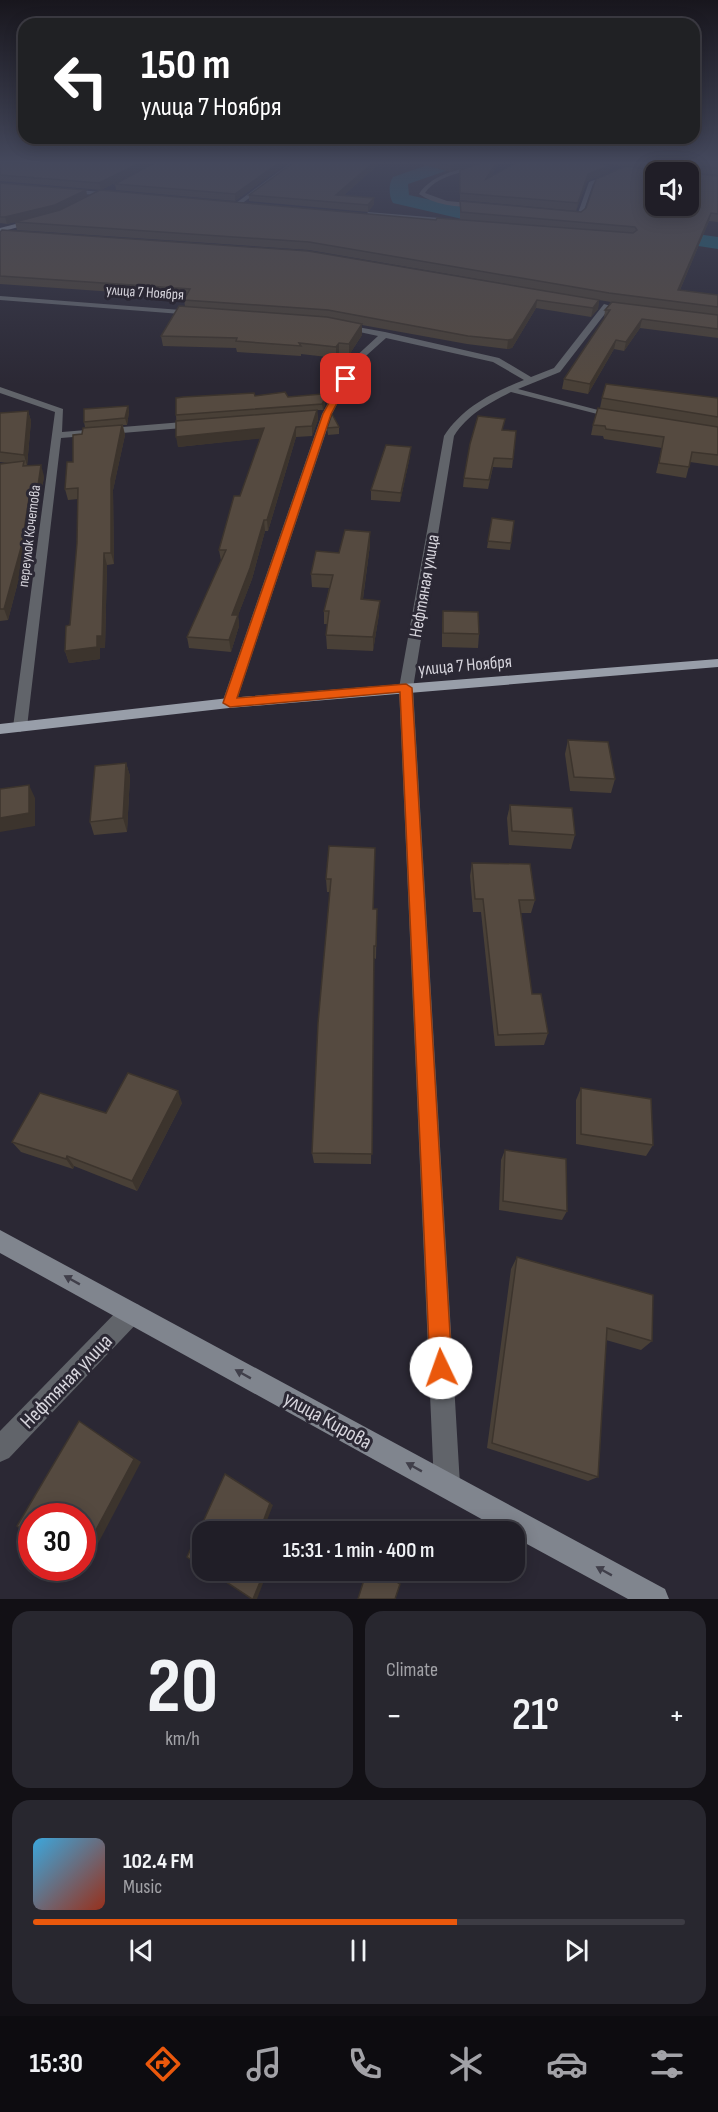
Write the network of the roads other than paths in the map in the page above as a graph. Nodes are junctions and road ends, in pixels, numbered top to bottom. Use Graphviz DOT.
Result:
graph roads {
  1 [pos="0,298"];
  2 [pos="607,306"];
  3 [pos="199,313"];
  4 [pos="339,325"];
  5 [pos="385,334"];
  6 [pos="530,380"];
  7 [pos="510,389"];
  8 [pos="0,390"];
  9 [pos="327,414"];
  10 [pos="315,415"];
  11 [pos="620,418"];
  12 [pos="210,423"];
  13 [pos="58,435"];
  14 [pos="718,663"];
  15 [pos="406,688"];
  16 [pos="230,703"];
  17 [pos="20,728"];
  18 [pos="0,729"];
  19 [pos="0,1241"];
  20 [pos="131,1313"];
  21 [pos="0,1449"];
  22 [pos="447,1485"];
  23 [pos="655,1599"];
  1 -- 3 [label="street, улица 7 Ноября"];
  2 -- 6 [label="street, Нефтяная улица"];
  4 -- 5 [label="street"];
  5 -- 6 [label="street"];
  5 -- 9 [label="street"];
  6 -- 7 [label="street, Нефтяная улица"];
  7 -- 11 [label="street"];
  7 -- 15 [label="street, Нефтяная улица"];
  8 -- 13 [label="street, переулок Кочетова"];
  9 -- 10 [label="street"];
  9 -- 16 [label="street"];
  12 -- 13 [label="street"];
  13 -- 17 [label="street, переулок Кочетова"];
  14 -- 15 [label="main road, улица 7 Ноября"];
  15 -- 16 [label="main road, улица 7 Ноября"];
  15 -- 22 [label="street, Нефтяная улица"];
  16 -- 17 [label="main road, улица 7 Ноября"];
  17 -- 18 [label="main road, улица 7 Ноября"];
  20 -- 19 [label="street, улица Кирова, one-way"];
  20 -- 21 [label="street, Нефтяная улица"];
  22 -- 20 [label="street, улица Кирова, one-way"];
  23 -- 22 [label="street, улица Кирова, one-way"];
}
